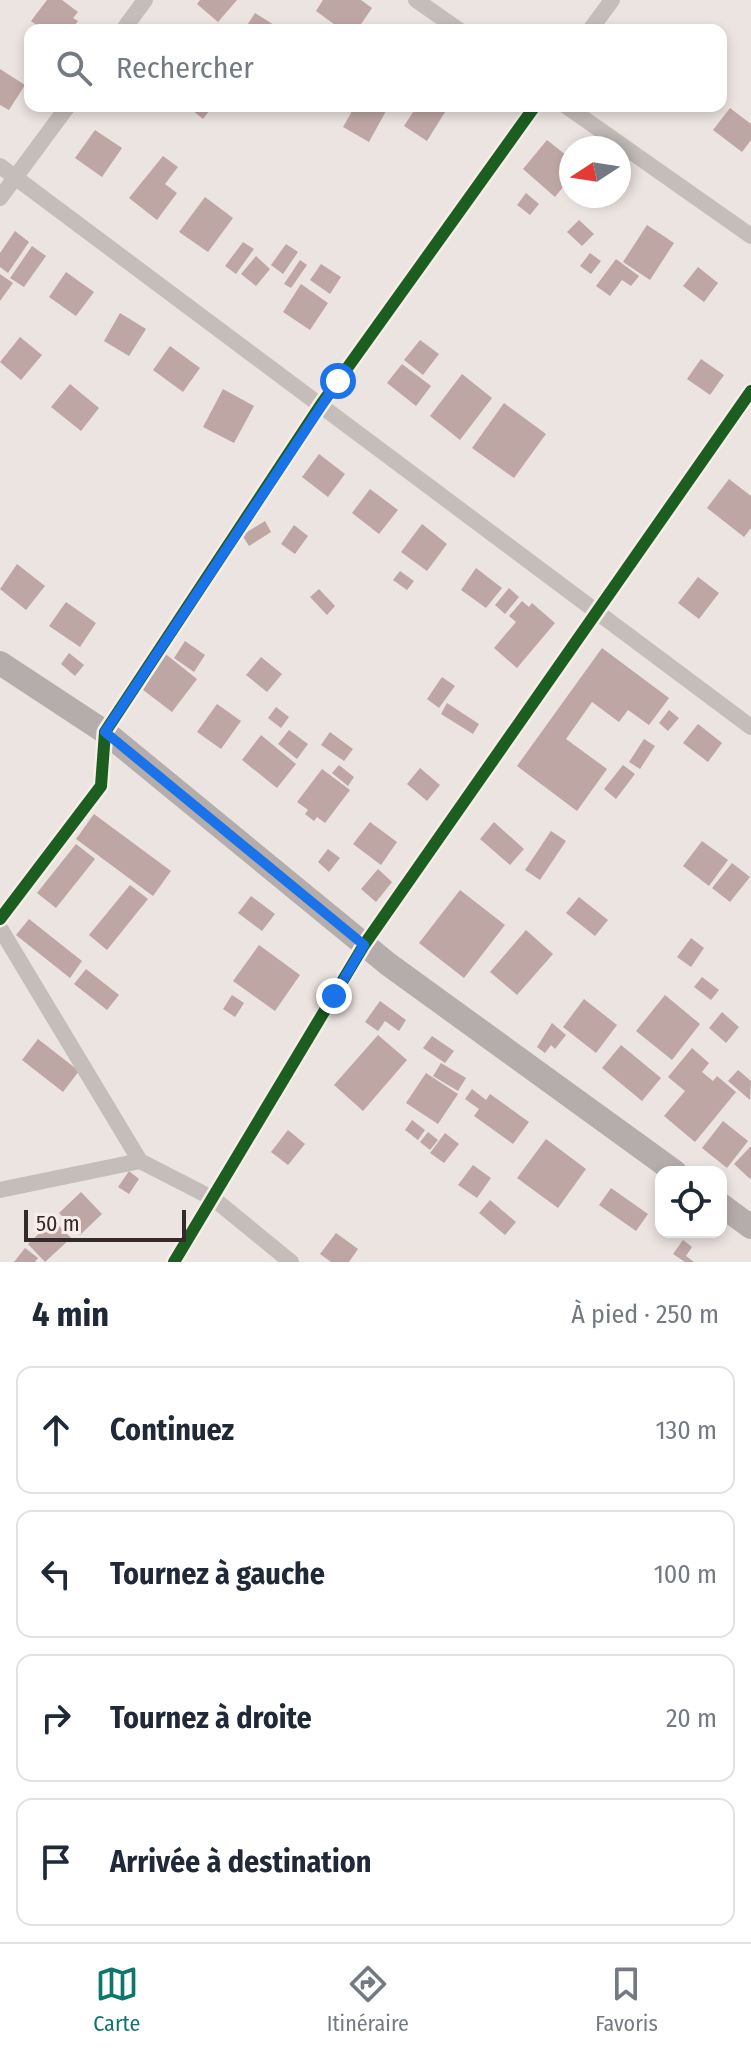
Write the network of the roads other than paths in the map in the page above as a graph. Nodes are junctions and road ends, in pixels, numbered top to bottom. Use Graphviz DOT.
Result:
graph roads {
  1 [pos="145,0"];
  2 [pos="416,0"];
  3 [pos="612,0"];
  4 [pos="127,24"];
  5 [pos="450,24"];
  6 [pos="594,24"];
  7 [pos="64,112"];
  8 [pos="531,112"];
  9 [pos="575,112"];
  10 [pos="0,166"];
  11 [pos="15,178"];
  12 [pos="0,198"];
  13 [pos="751,236"];
  14 [pos="751,391"];
  15 [pos="320,406"];
  16 [pos="597,612"];
  17 [pos="0,663"];
  18 [pos="751,727"];
  19 [pos="105,732"];
  20 [pos="0,919"];
  21 [pos="0,928"];
  22 [pos="364,945"];
  23 [pos="140,1161"];
  24 [pos="667,1166"];
  25 [pos="0,1190"];
  26 [pos="214,1199"];
  27 [pos="727,1209"];
  28 [pos="751,1227"];
  29 [pos="174,1262"];
  30 [pos="291,1262"];
  1 -- 4 [label="street"];
  2 -- 5 [label="street"];
  3 -- 6 [label="street"];
  7 -- 11 [label="street"];
  8 -- 15 [label="street"];
  9 -- 13 [label="street"];
  10 -- 11 [label="street"];
  11 -- 12 [label="street"];
  11 -- 15 [label="street"];
  14 -- 16 [label="street"];
  15 -- 16 [label="street"];
  15 -- 19 [label="street"];
  16 -- 18 [label="street"];
  16 -- 22 [label="street"];
  17 -- 19 [label="main road"];
  19 -- 20 [label="street"];
  19 -- 22 [label="main road"];
  21 -- 23 [label="street"];
  22 -- 24 [label="main road"];
  22 -- 26 [label="street"];
  23 -- 25 [label="street"];
  23 -- 26 [label="street"];
  26 -- 29 [label="street"];
  26 -- 30 [label="street"];
  27 -- 28 [label="main road"];
}
